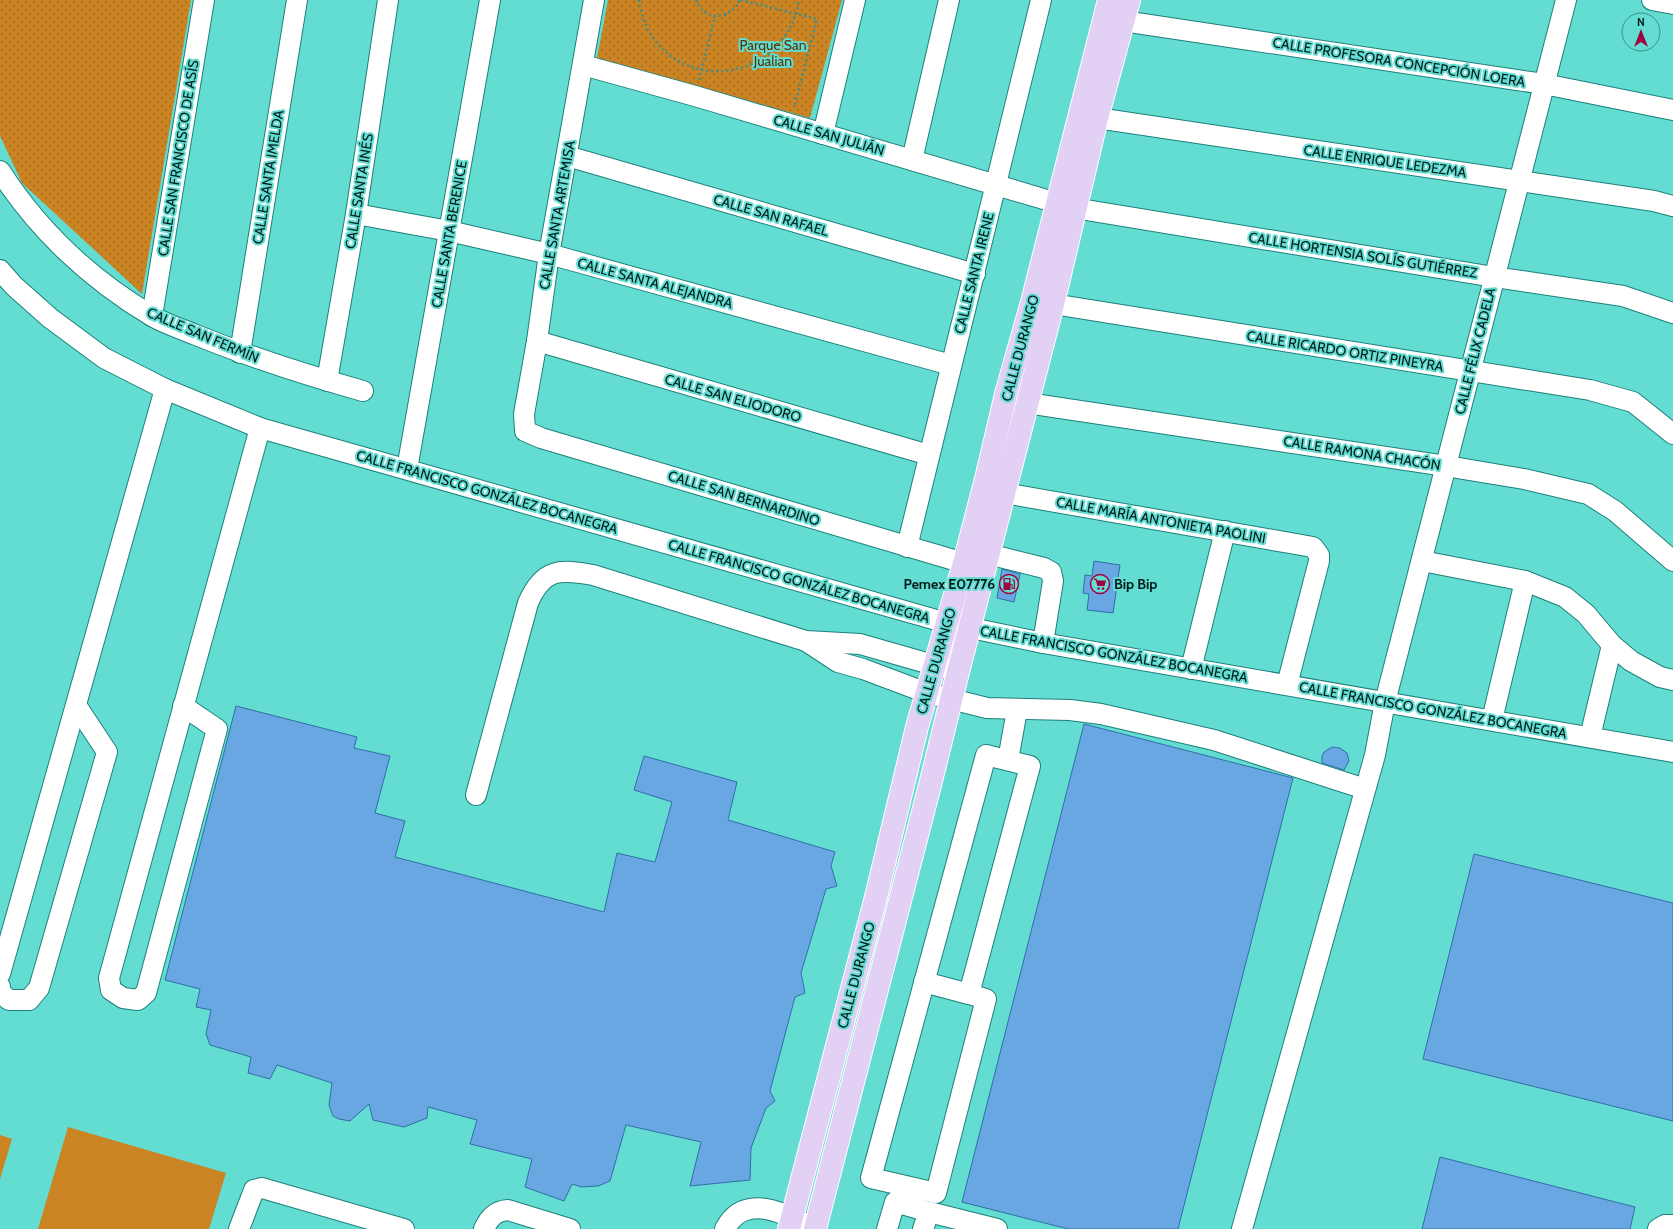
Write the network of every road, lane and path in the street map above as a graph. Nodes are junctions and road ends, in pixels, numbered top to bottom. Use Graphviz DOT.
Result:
graph roads {
  1 [pos="204,0"];
  2 [pos="297,0"];
  3 [pos="388,0"];
  4 [pos="490,0"];
  5 [pos="594,0"];
  6 [pos="639,0"];
  7 [pos="696,0"];
  8 [pos="740,0"];
  9 [pos="799,0"];
  10 [pos="855,0"];
  11 [pos="949,0"];
  12 [pos="1042,0"];
  13 [pos="1109,0"];
  14 [pos="1566,0"];
  15 [pos="1652,0"];
  16 [pos="1673,4"];
  17 [pos="1126,10"];
  18 [pos="796,14"];
  19 [pos="715,16"];
  20 [pos="583,66"];
  21 [pos="702,70"];
  22 [pos="1544,84"];
  23 [pos="695,96"];
  24 [pos="1673,110"];
  25 [pos="792,115"];
  26 [pos="1097,118"];
  27 [pos="823,134"];
  28 [pos="567,156"];
  29 [pos="912,160"];
  30 [pos="0,171"];
  31 [pos="1519,181"];
  32 [pos="996,185"];
  33 [pos="1066,206"];
  34 [pos="1673,206"];
  35 [pos="356,214"];
  36 [pos="450,231"];
  37 [pos="549,254"];
  38 [pos="0,270"];
  39 [pos="975,274"];
  40 [pos="1494,277"];
  41 [pos="1053,304"];
  42 [pos="1673,313"];
  43 [pos="152,316"];
  44 [pos="537,341"];
  45 [pos="240,353"];
  46 [pos="951,364"];
  47 [pos="1470,371"];
  48 [pos="326,380"];
  49 [pos="165,389"];
  50 [pos="362,391"];
  51 [pos="1027,403"];
  52 [pos="260,428"];
  53 [pos="525,431"];
  54 [pos="1673,434"];
  55 [pos="929,455"];
  56 [pos="1446,466"];
  57 [pos="407,469"];
  58 [pos="1004,493"];
  59 [pos="1225,532"];
  60 [pos="907,547"];
  61 [pos="988,554"];
  62 [pos="1673,560"];
  63 [pos="1422,561"];
  64 [pos="964,563"];
  65 [pos="1525,581"];
  66 [pos="947,623"];
  67 [pos="969,628"];
  68 [pos="806,640"];
  69 [pos="1043,643"];
  70 [pos="1612,644"];
  71 [pos="934,665"];
  72 [pos="1191,668"];
  73 [pos="958,672"];
  74 [pos="1673,680"];
  75 [pos="1287,685"];
  76 [pos="926,692"];
  77 [pos="952,698"];
  78 [pos="1385,702"];
  79 [pos="76,705"];
  80 [pos="184,706"];
  81 [pos="1018,710"];
  82 [pos="1492,720"];
  83 [pos="1590,737"];
  84 [pos="1673,752"];
  85 [pos="1008,760"];
  86 [pos="1365,789"];
  87 [pos="476,795"];
  88 [pos="0,974"];
  89 [pos="924,982"];
  90 [pos="0,987"];
  91 [pos="969,994"];
  92 [pos="926,1221"];
  93 [pos="790,1223"];
  94 [pos="1673,1225"];
  95 [pos="239,1229"];
  96 [pos="404,1229"];
  97 [pos="484,1229"];
  98 [pos="570,1229"];
  99 [pos="725,1229"];
  100 [pos="815,1229"];
  101 [pos="887,1229"];
  102 [pos="997,1229"];
  103 [pos="1242,1229"];
  104 [pos="1658,1229"];
  1 -- 43 [label="street, CALLE SAN FRANCISCO DE ASÍS"];
  2 -- 45 [label="street, CALLE SANTA IMELDA"];
  3 -- 35 [label="street, CALLE SANTA INÉS"];
  4 -- 36 [label="street, CALLE SANTA BERENICE"];
  5 -- 20 [label="street, CALLE SANTA ARTEMISA"];
  6 -- 21 [label="path"];
  7 -- 19 [label="path"];
  8 -- 18 [label="path"];
  8 -- 19 [label="path"];
  9 -- 18 [label="path"];
  10 -- 27 [label="street"];
  11 -- 29 [label="street"];
  12 -- 32 [label="street, CALLE SANTA IRENE"];
  13 -- 33 [label="main road, CALLE DURANGO"];
  14 -- 22 [label="street, CALLE FÉLIX CADELA"];
  15 -- 16 [label="street"];
  17 -- 22 [label="street, CALLE PROFESORA CONCEPCIÓN LOERA"];
  17 -- 26 [label="main road, CALLE DURANGO"];
  18 -- 21 [label="path"];
  18 -- 25 [label="path"];
  19 -- 21 [label="path"];
  20 -- 23 [label="street, CALLE SAN JULIÁN"];
  20 -- 28 [label="street, CALLE SANTA ARTEMISA"];
  21 -- 23 [label="path"];
  22 -- 24 [label="street, CALLE PROFESORA CONCEPCIÓN LOERA"];
  22 -- 31 [label="street, CALLE FÉLIX CADELA"];
  23 -- 27 [label="street, CALLE SAN JULIÁN"];
  26 -- 31 [label="street, CALLE ENRIQUE LEDEZMA"];
  26 -- 33 [label="main road, CALLE DURANGO"];
  27 -- 29 [label="street, CALLE SAN JULIÁN"];
  28 -- 37 [label="street, CALLE SANTA ARTEMISA"];
  28 -- 39 [label="street, CALLE SAN RAFAEL"];
  29 -- 32 [label="street, CALLE SAN JULIÁN"];
  30 -- 43 [label="street, CALLE SAN FERMÍN"];
  31 -- 34 [label="street, CALLE ENRIQUE LEDEZMA"];
  31 -- 40 [label="street, CALLE FÉLIX CADELA"];
  32 -- 33 [label="street, CALLE SAN JULIÁN"];
  32 -- 39 [label="street, CALLE SANTA IRENE"];
  33 -- 40 [label="street, CALLE HORTENSIA SOLÍS GUTIÉRREZ"];
  33 -- 41 [label="main road, CALLE DURANGO"];
  33 -- 64 [label="main road, CALLE DURANGO"];
  35 -- 36 [label="street, CALLE SANTA ALEJANDRA"];
  35 -- 48 [label="street, CALLE SANTA INÉS"];
  36 -- 37 [label="street, CALLE SANTA ALEJANDRA"];
  36 -- 57 [label="street, CALLE SANTA BERENICE"];
  37 -- 44 [label="street, CALLE SANTA ARTEMISA"];
  37 -- 46 [label="street, CALLE SANTA ALEJANDRA"];
  38 -- 49 [label="street, CALLE FRANCISCO GONZÁLEZ BOCANEGRA"];
  39 -- 46 [label="street, CALLE SANTA IRENE"];
  40 -- 42 [label="street, CALLE HORTENSIA SOLÍS GUTIÉRREZ"];
  40 -- 47 [label="street, CALLE FÉLIX CADELA"];
  41 -- 47 [label="street, CALLE RICARDO ORTIZ PINEYRA"];
  41 -- 51 [label="main road, CALLE DURANGO"];
  43 -- 45 [label="street, CALLE SAN FERMÍN"];
  44 -- 53 [label="street, CALLE SANTA ARTEMISA"];
  44 -- 55 [label="street, CALLE SAN ELIODORO"];
  45 -- 48 [label="street, CALLE SAN FERMÍN"];
  46 -- 55 [label="street, CALLE SANTA IRENE"];
  47 -- 54 [label="street, CALLE RICARDO ORTIZ PINEYRA"];
  47 -- 56 [label="street, CALLE FÉLIX CADELA"];
  48 -- 50 [label="street, CALLE SAN FERMÍN"];
  49 -- 52 [label="street, CALLE FRANCISCO GONZÁLEZ BOCANEGRA"];
  49 -- 79 [label="street"];
  51 -- 56 [label="street, CALLE RAMONA CHACÓN"];
  51 -- 58 [label="main road, CALLE DURANGO"];
  52 -- 57 [label="street, CALLE FRANCISCO GONZÁLEZ BOCANEGRA"];
  52 -- 80 [label="street"];
  53 -- 60 [label="street, CALLE SAN BERNARDINO"];
  55 -- 60 [label="street, CALLE SANTA IRENE"];
  56 -- 62 [label="street, CALLE RAMONA CHACÓN"];
  56 -- 63 [label="street, CALLE FÉLIX CADELA"];
  57 -- 66 [label="street, CALLE FRANCISCO GONZÁLEZ BOCANEGRA"];
  58 -- 59 [label="street, CALLE MARÍA ANTONIETA PAOLINI"];
  58 -- 61 [label="main road, CALLE DURANGO"];
  59 -- 72 [label="street"];
  59 -- 75 [label="street, CALLE MARÍA ANTONIETA PAOLINI"];
  60 -- 64 [label="street, CALLE SAN BERNARDINO"];
  61 -- 67 [label="main road, CALLE DURANGO"];
  61 -- 69 [label="street"];
  63 -- 65 [label="street"];
  63 -- 78 [label="street, CALLE FÉLIX CADELA"];
  64 -- 66 [label="main road, CALLE DURANGO"];
  65 -- 70 [label="street"];
  65 -- 82 [label="street"];
  66 -- 67 [label="street, CALLE FRANCISCO GONZÁLEZ BOCANEGRA"];
  66 -- 71 [label="main road, CALLE DURANGO"];
  67 -- 69 [label="street, CALLE FRANCISCO GONZÁLEZ BOCANEGRA"];
  67 -- 73 [label="main road, CALLE DURANGO"];
  68 -- 71 [label="street"];
  68 -- 76 [label="street"];
  68 -- 87 [label="street"];
  69 -- 72 [label="street, CALLE FRANCISCO GONZÁLEZ BOCANEGRA"];
  70 -- 74 [label="street"];
  70 -- 83 [label="street"];
  71 -- 73 [label="street"];
  71 -- 76 [label="main road, CALLE DURANGO"];
  72 -- 75 [label="street, CALLE FRANCISCO GONZÁLEZ BOCANEGRA"];
  73 -- 77 [label="main road, CALLE DURANGO"];
  75 -- 78 [label="street, CALLE FRANCISCO GONZÁLEZ BOCANEGRA"];
  76 -- 77 [label="street"];
  76 -- 93 [label="main road, CALLE DURANGO"];
  77 -- 81 [label="street"];
  77 -- 100 [label="main road, CALLE DURANGO"];
  78 -- 82 [label="street, CALLE FRANCISCO GONZÁLEZ BOCANEGRA"];
  78 -- 86 [label="street, CALLE FÉLIX CADELA"];
  79 -- 88 [label="street"];
  79 -- 90 [label="street"];
  80 -- 80 [label="street"];
  81 -- 85 [label="street"];
  81 -- 86 [label="street"];
  82 -- 83 [label="street, CALLE FRANCISCO GONZÁLEZ BOCANEGRA"];
  83 -- 84 [label="street, CALLE FRANCISCO GONZÁLEZ BOCANEGRA"];
  85 -- 89 [label="street"];
  85 -- 91 [label="street"];
  86 -- 103 [label="street, CALLE FÉLIX CADELA"];
  89 -- 91 [label="street"];
  89 -- 91 [label="street"];
  92 -- 101 [label="street"];
  92 -- 102 [label="street"];
  93 -- 99 [label="street"];
  93 -- 100 [label="street"];
  94 -- 104 [label="street"];
  95 -- 96 [label="street"];
  97 -- 98 [label="street"];
}
